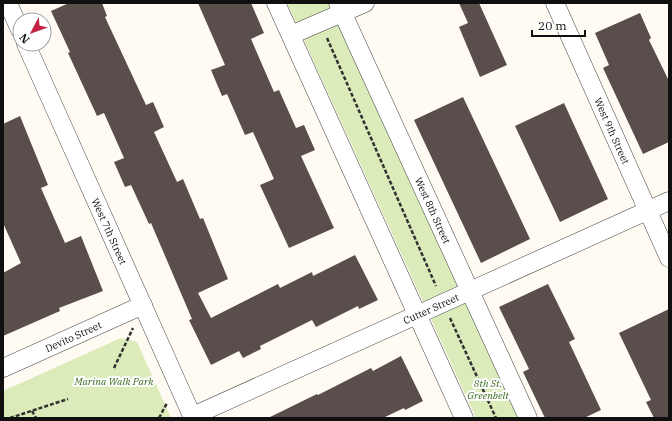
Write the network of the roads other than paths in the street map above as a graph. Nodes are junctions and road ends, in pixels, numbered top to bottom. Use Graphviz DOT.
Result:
graph roads {
  1 [pos="276,3"];
  2 [pos="365,3"];
  3 [pos="555,3"];
  4 [pos="340,8"];
  5 [pos="291,36"];
  6 [pos="30,52"];
  7 [pos="669,201"];
  8 [pos="648,210"];
  9 [pos="669,258"];
  10 [pos="469,290"];
  11 [pos="143,305"];
  12 [pos="416,314"];
  13 [pos="3,368"];
  14 [pos="193,417"];
  15 [pos="464,418"];
  16 [pos="528,418"];
  1 -- 5 [label="street"];
  2 -- 4 [label="street"];
  3 -- 8 [label="street, West 9th Street"];
  4 -- 5 [label="street"];
  4 -- 10 [label="street, West 8th Street"];
  5 -- 12 [label="street"];
  6 -- 11 [label="street, West 7th Street"];
  7 -- 8 [label="street, Cutter Street"];
  8 -- 9 [label="street, West 9th Street"];
  8 -- 10 [label="street, Cutter Street"];
  10 -- 12 [label="street, Cutter Street"];
  10 -- 16 [label="street, West 8th Street"];
  11 -- 13 [label="street, Devito Street"];
  11 -- 14 [label="street, West 7th Street"];
  12 -- 14 [label="street, Cutter Street"];
  12 -- 15 [label="street"];
}
